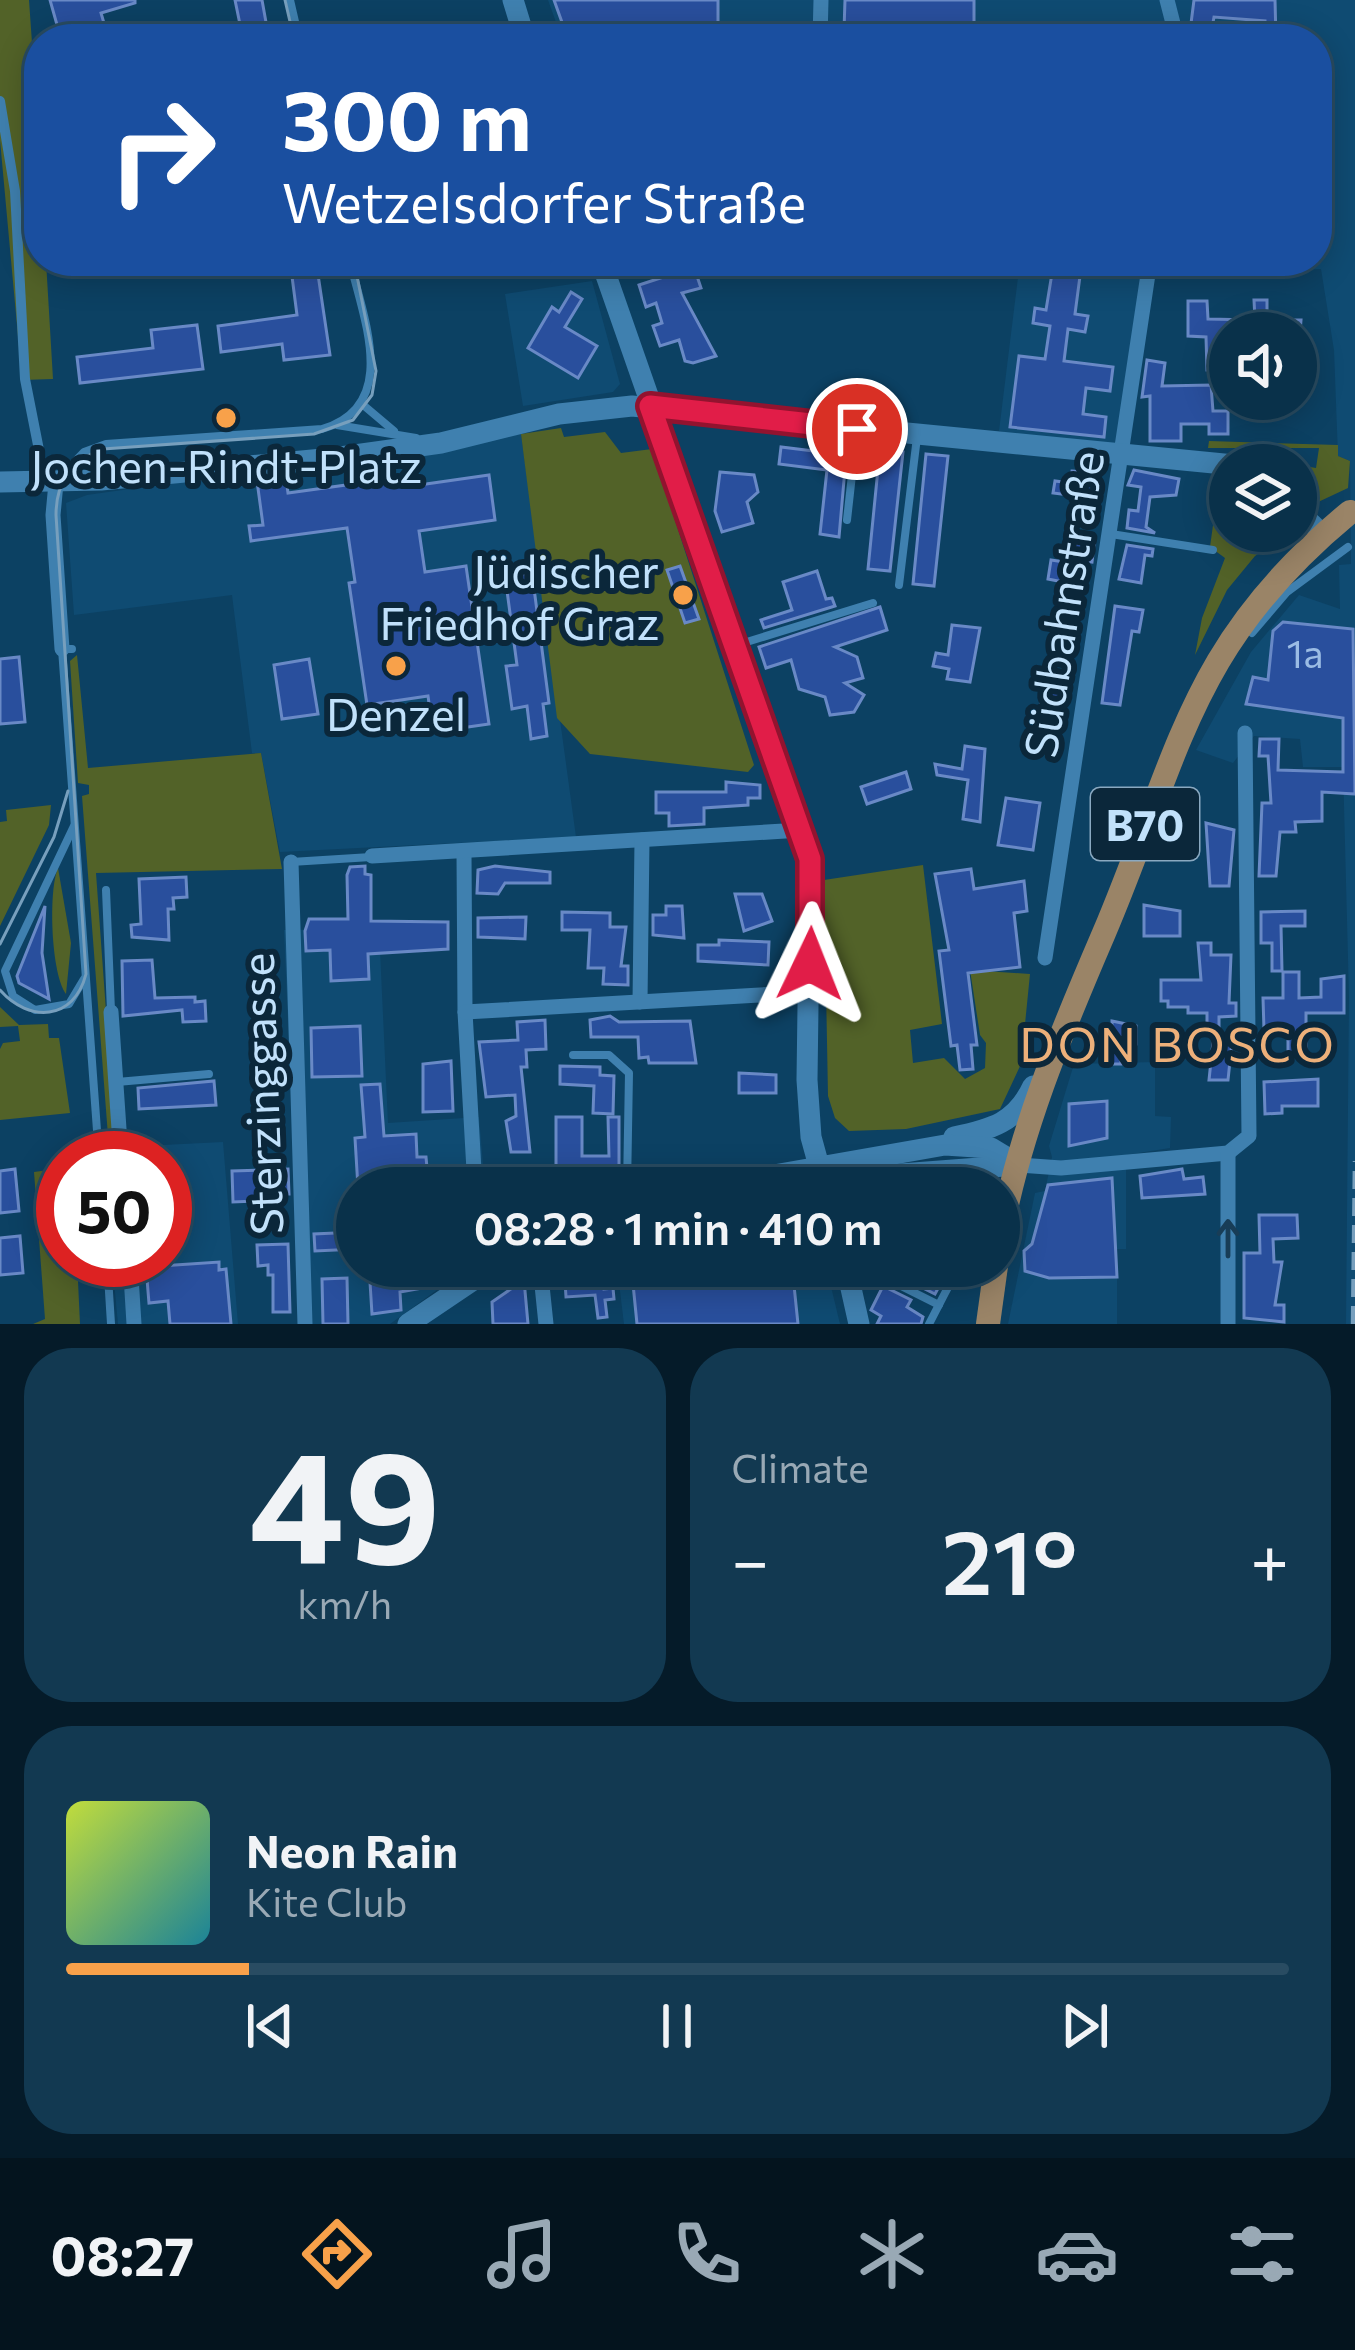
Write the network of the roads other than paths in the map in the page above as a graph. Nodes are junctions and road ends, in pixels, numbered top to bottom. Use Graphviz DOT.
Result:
graph roads {
  1 [pos="0,101"];
  2 [pos="353,276"];
  3 [pos="606,276"];
  4 [pos="1148,276"];
  5 [pos="362,404"];
  6 [pos="650,406"];
  7 [pos="335,425"];
  8 [pos="857,429"];
  9 [pos="395,432"];
  10 [pos="917,436"];
  11 [pos="441,443"];
  12 [pos="39,450"];
  13 [pos="1121,454"];
  14 [pos="1209,463"];
  15 [pos="0,482"];
  16 [pos="56,483"];
  17 [pos="1350,512"];
  18 [pos="847,520"];
  19 [pos="1317,529"];
  20 [pos="1109,534"];
  21 [pos="1323,535"];
  22 [pos="1209,549"];
  23 [pos="899,585"];
  24 [pos="873,603"];
  25 [pos="733,646"];
  26 [pos="67,649"];
  27 [pos="1188,713"];
  28 [pos="1245,733"];
  29 [pos="74,825"];
  30 [pos="801,830"];
  31 [pos="642,840"];
  32 [pos="464,853"];
  33 [pos="372,856"];
  34 [pos="291,862"];
  35 [pos="106,890"];
  36 [pos="1045,958"];
  37 [pos="85,964"];
  38 [pos="809,992"];
  39 [pos="640,1002"];
  40 [pos="112,1012"];
  41 [pos="465,1012"];
  42 [pos="1064,1021"];
  43 [pos="573,1055"];
  44 [pos="208,1074"];
  45 [pos="116,1082"];
  46 [pos="97,1131"];
  47 [pos="119,1131"];
  48 [pos="926,1147"];
  49 [pos="1228,1153"];
  50 [pos="1019,1165"];
  51 [pos="474,1167"];
  52 [pos="627,1167"];
  53 [pos="820,1167"];
  54 [pos="861,1167"];
  55 [pos="993,1167"];
  56 [pos="108,1287"];
  57 [pos="132,1287"];
  58 [pos="460,1287"];
  59 [pos="542,1287"];
  60 [pos="850,1287"];
  61 [pos="903,1287"];
  62 [pos="948,1287"];
  63 [pos="992,1287"];
  64 [pos="938,1305"];
  65 [pos="111,1324"];
  66 [pos="134,1324"];
  67 [pos="305,1324"];
  68 [pos="408,1324"];
  69 [pos="546,1324"];
  70 [pos="859,1324"];
  71 [pos="929,1324"];
  72 [pos="988,1324"];
  73 [pos="1228,1324"];
  1 -- 12 [label="street"];
  2 -- 5 [label="lane"];
  3 -- 6 [label="main road"];
  4 -- 13 [label="street, Südbahnstraße"];
  5 -- 7 [label="lane"];
  5 -- 9 [label="lane"];
  6 -- 8 [label="main road"];
  6 -- 11 [label="main road"];
  6 -- 25 [label="main road"];
  7 -- 9 [label="lane"];
  7 -- 16 [label="lane"];
  8 -- 10 [label="main road"];
  8 -- 18 [label="lane"];
  9 -- 11 [label="lane"];
  10 -- 13 [label="main road"];
  10 -- 23 [label="lane"];
  11 -- 16 [label="main road"];
  13 -- 14 [label="main road"];
  13 -- 20 [label="street, Südbahnstraße"];
  15 -- 16 [label="main road"];
  16 -- 26 [label="street"];
  17 -- 21 [label="main road, B70"];
  19 -- 21 [label="main road"];
  20 -- 22 [label="lane"];
  20 -- 36 [label="street, Südbahnstraße"];
  21 -- 27 [label="main road, B70"];
  21 -- 27 [label="lane"];
  24 -- 25 [label="lane"];
  25 -- 30 [label="main road"];
  26 -- 29 [label="lane"];
  27 -- 42 [label="main road, B70"];
  28 -- 49 [label="street"];
  29 -- 37 [label="lane"];
  29 -- 37 [label="lane"];
  30 -- 31 [label="street"];
  30 -- 38 [label="main road"];
  31 -- 32 [label="street"];
  31 -- 39 [label="street"];
  32 -- 33 [label="street"];
  32 -- 41 [label="street"];
  33 -- 34 [label="lane"];
  34 -- 67 [label="street, Sterzinggasse"];
  35 -- 40 [label="lane"];
  37 -- 46 [label="lane"];
  38 -- 39 [label="street"];
  38 -- 53 [label="main road"];
  39 -- 41 [label="street"];
  40 -- 45 [label="street"];
  41 -- 51 [label="street"];
  42 -- 48 [label="main road"];
  42 -- 50 [label="main road, B70"];
  43 -- 52 [label="lane"];
  44 -- 45 [label="lane"];
  45 -- 47 [label="street"];
  48 -- 50 [label="main road"];
  48 -- 54 [label="main road"];
  49 -- 50 [label="street"];
  73 -- 49 [label="street, one-way"];
  50 -- 55 [label="main road"];
  56 -- 65 [label="lane"];
  57 -- 66 [label="street"];
  58 -- 68 [label="main road"];
  59 -- 69 [label="street"];
  60 -- 70 [label="main road"];
  61 -- 64 [label="lane"];
  62 -- 64 [label="lane"];
  63 -- 72 [label="main road"];
  64 -- 71 [label="lane"];
}
